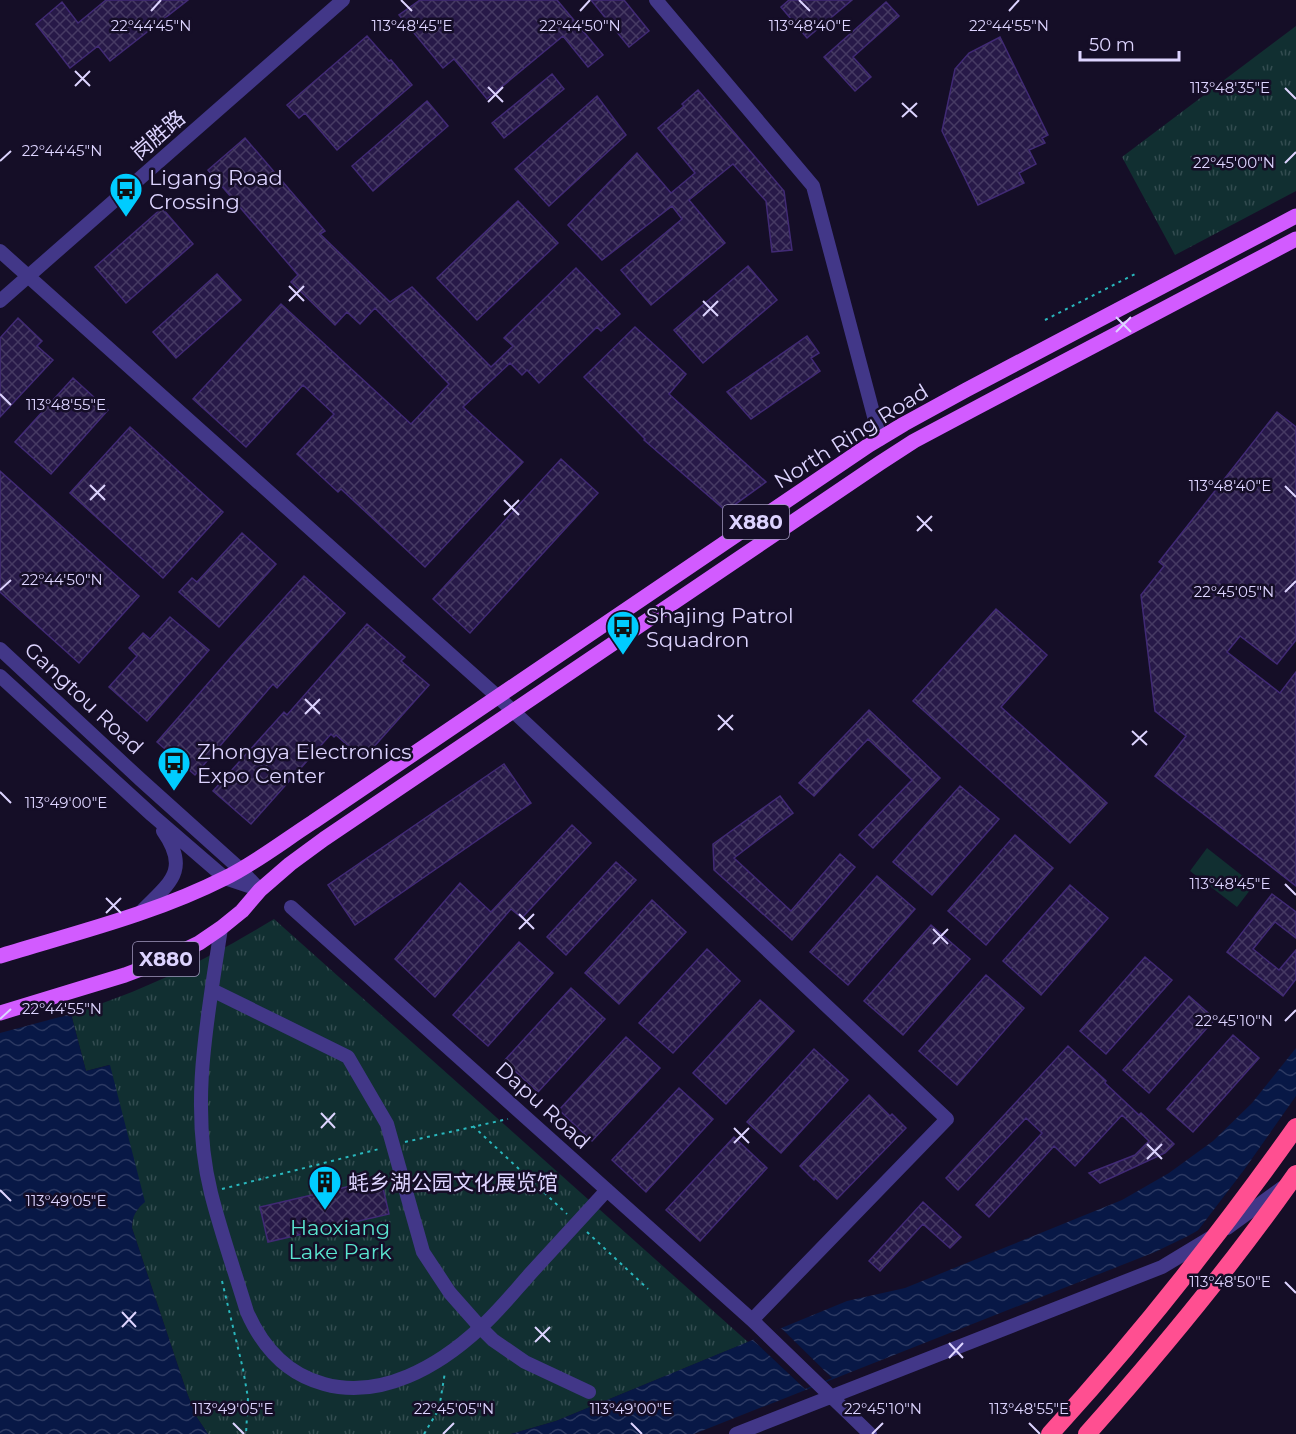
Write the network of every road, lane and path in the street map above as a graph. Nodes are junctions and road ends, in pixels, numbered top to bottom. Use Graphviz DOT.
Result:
graph roads {
  1 [pos="343,0"];
  2 [pos="656,0"];
  3 [pos="1296,216"];
  4 [pos="1296,239"];
  5 [pos="0,251"];
  6 [pos="1137,273"];
  7 [pos="28,276"];
  8 [pos="0,301"];
  9 [pos="1045,320"];
  10 [pos="880,439"];
  11 [pos="0,649"];
  12 [pos="0,676"];
  13 [pos="498,698"];
  14 [pos="513,712"];
  15 [pos="152,815"];
  16 [pos="240,869"];
  17 [pos="225,878"];
  18 [pos="260,890"];
  19 [pos="291,907"];
  20 [pos="141,912"];
  21 [pos="221,928"];
  22 [pos="6,954"];
  23 [pos="212,990"];
  24 [pos="0,1012"];
  25 [pos="524,1116"];
  26 [pos="473,1126"];
  27 [pos="1296,1127"];
  28 [pos="393,1145"];
  29 [pos="1296,1175"];
  30 [pos="607,1190"];
  31 [pos="211,1192"];
  32 [pos="577,1223"];
  33 [pos="222,1279"];
  34 [pos="648,1289"];
  35 [pos="753,1320"];
  36 [pos="481,1328"];
  37 [pos="447,1355"];
  38 [pos="589,1392"];
  39 [pos="831,1396"];
  40 [pos="246,1434"];
  41 [pos="424,1434"];
  42 [pos="736,1434"];
  43 [pos="870,1434"];
  44 [pos="1050,1434"];
  45 [pos="1088,1434"];
  1 -- 7 [label="street, 岗胜路"];
  2 -- 10 [label="street"];
  3 -- 10 [label="main road, North Ring Road / X880"];
  4 -- 14 [label="main road, North Ring Road / X880"];
  5 -- 7 [label="street"];
  6 -- 9 [label="path"];
  7 -- 8 [label="street, 岗胜路"];
  7 -- 13 [label="street"];
  10 -- 13 [label="main road, North Ring Road / X880"];
  11 -- 16 [label="street, Gangtou Road"];
  12 -- 15 [label="street, Gangtou Road"];
  13 -- 14 [label="street"];
  13 -- 16 [label="main road, North Ring Road / X880"];
  14 -- 18 [label="main road, North Ring Road / X880"];
  14 -- 35 [label="street"];
  15 -- 17 [label="street, Gangtou Road"];
  15 -- 20 [label="street"];
  16 -- 17 [label="main road, X880"];
  16 -- 18 [label="street, Gangtou Road"];
  17 -- 18 [label="street, Gangtou Road"];
  17 -- 20 [label="main road, X880"];
  18 -- 21 [label="main road, X880"];
  19 -- 25 [label="street, Dapu Road"];
  20 -- 22 [label="main road, X880"];
  21 -- 23 [label="street"];
  21 -- 24 [label="main road, X880"];
  23 -- 28 [label="street"];
  23 -- 31 [label="street"];
  25 -- 26 [label="path"];
  25 -- 30 [label="street, Dapu Road"];
  26 -- 28 [label="path"];
  26 -- 32 [label="path"];
  27 -- 44 [label="highway"];
  28 -- 31 [label="path"];
  28 -- 36 [label="street"];
  29 -- 39 [label="street"];
  29 -- 45 [label="highway"];
  30 -- 32 [label="street"];
  30 -- 35 [label="street, Dapu Road"];
  31 -- 37 [label="street"];
  32 -- 34 [label="path"];
  32 -- 36 [label="street"];
  33 -- 40 [label="path"];
  35 -- 39 [label="street, Dapu Road"];
  36 -- 37 [label="street"];
  36 -- 38 [label="street"];
  37 -- 41 [label="path"];
  39 -- 42 [label="street"];
  39 -- 43 [label="street"];
}
